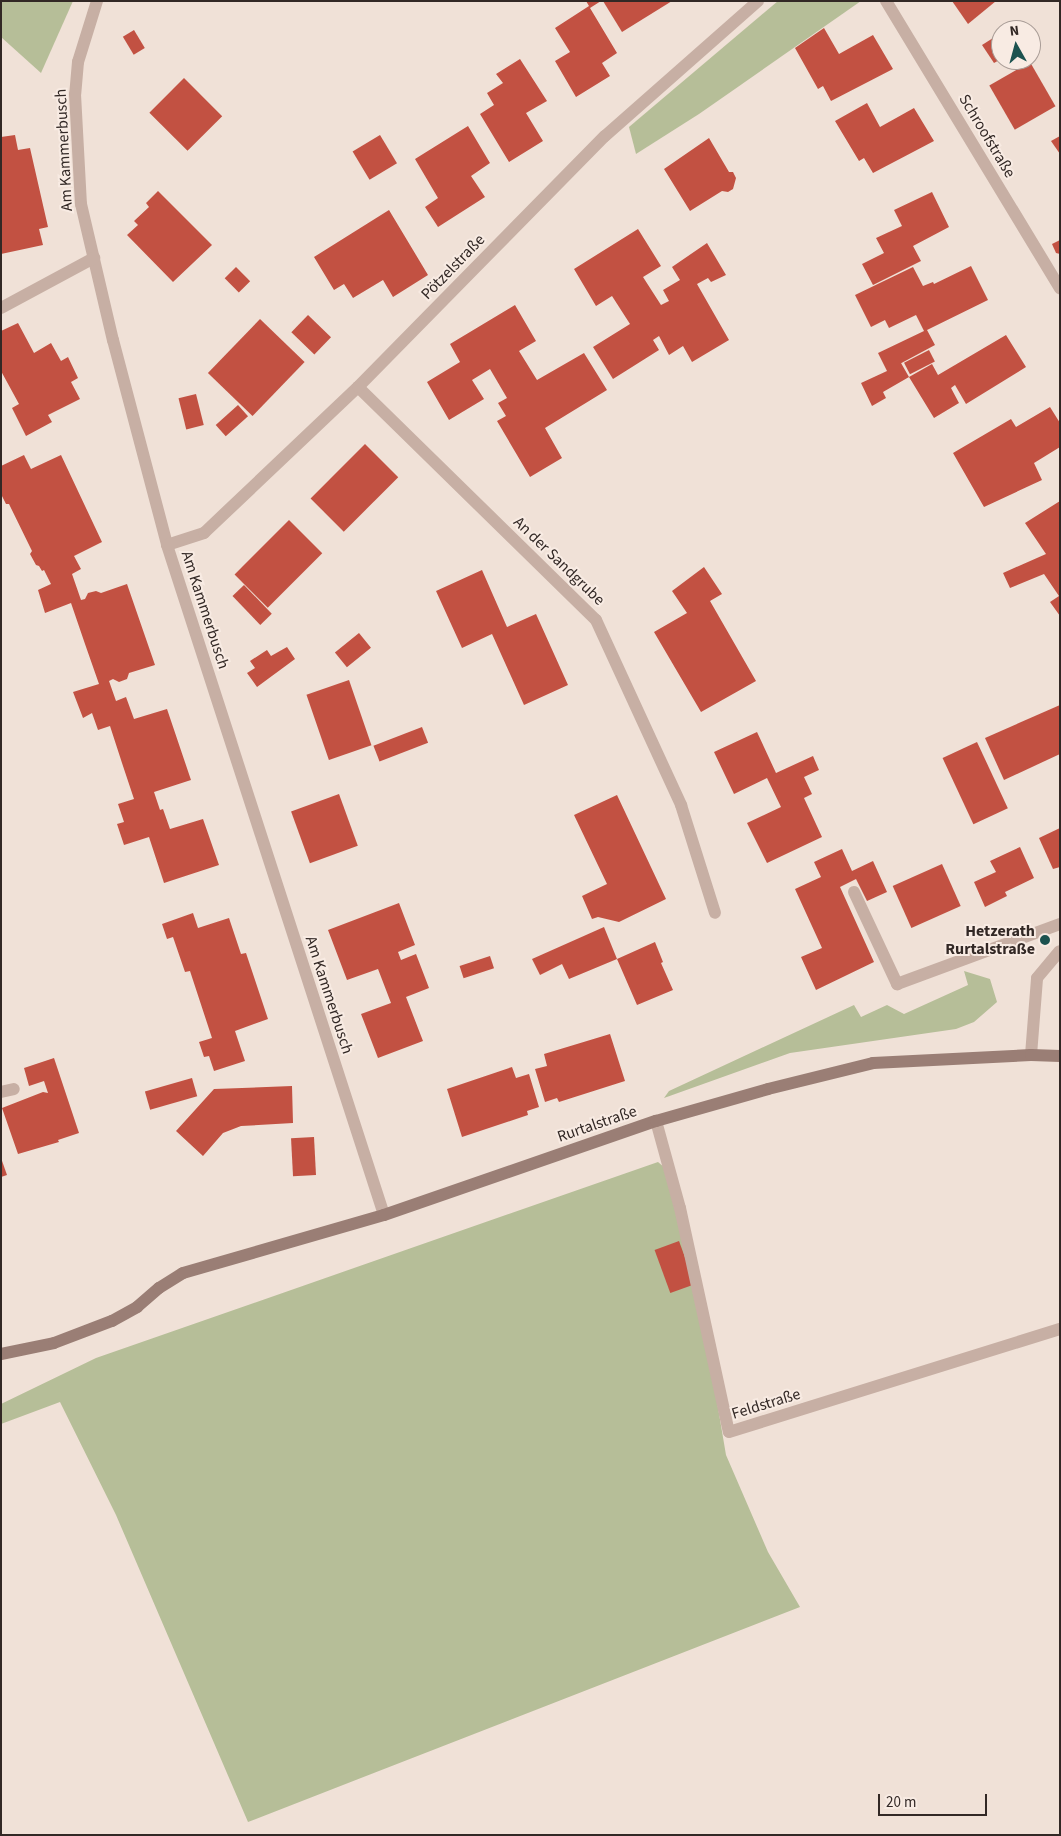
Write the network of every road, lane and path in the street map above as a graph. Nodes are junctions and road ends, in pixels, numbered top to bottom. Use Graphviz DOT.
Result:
graph roads {
  1 [pos="96,1"];
  2 [pos="758,1"];
  3 [pos="886,1"];
  4 [pos="94,258"];
  5 [pos="1059,286"];
  6 [pos="1,308"];
  7 [pos="358,387"];
  8 [pos="167,545"];
  9 [pos="854,892"];
  10 [pos="716,913"];
  11 [pos="1060,924"];
  12 [pos="1060,951"];
  13 [pos="1032,1055"];
  14 [pos="1060,1056"];
  15 [pos="14,1088"];
  16 [pos="1,1092"];
  17 [pos="656,1121"];
  18 [pos="384,1215"];
  19 [pos="1060,1330"];
  20 [pos="1,1354"];
  1 -- 4 [label="street, Am Kammerbusch"];
  2 -- 7 [label="street, Pötzelstraße"];
  3 -- 5 [label="street, Schroofstraße"];
  4 -- 6 [label="street"];
  4 -- 8 [label="street, Am Kammerbusch"];
  7 -- 8 [label="street, Pötzelstraße"];
  7 -- 10 [label="street, An der Sandgrube"];
  8 -- 18 [label="street, Am Kammerbusch"];
  9 -- 11 [label="street"];
  12 -- 13 [label="street"];
  13 -- 14 [label="street, Rurtalstraße"];
  13 -- 17 [label="street, Rurtalstraße"];
  15 -- 16 [label="street"];
  17 -- 18 [label="street, Rurtalstraße"];
  17 -- 19 [label="street, Feldstraße"];
  18 -- 20 [label="street, Rurtalstraße"];
}
